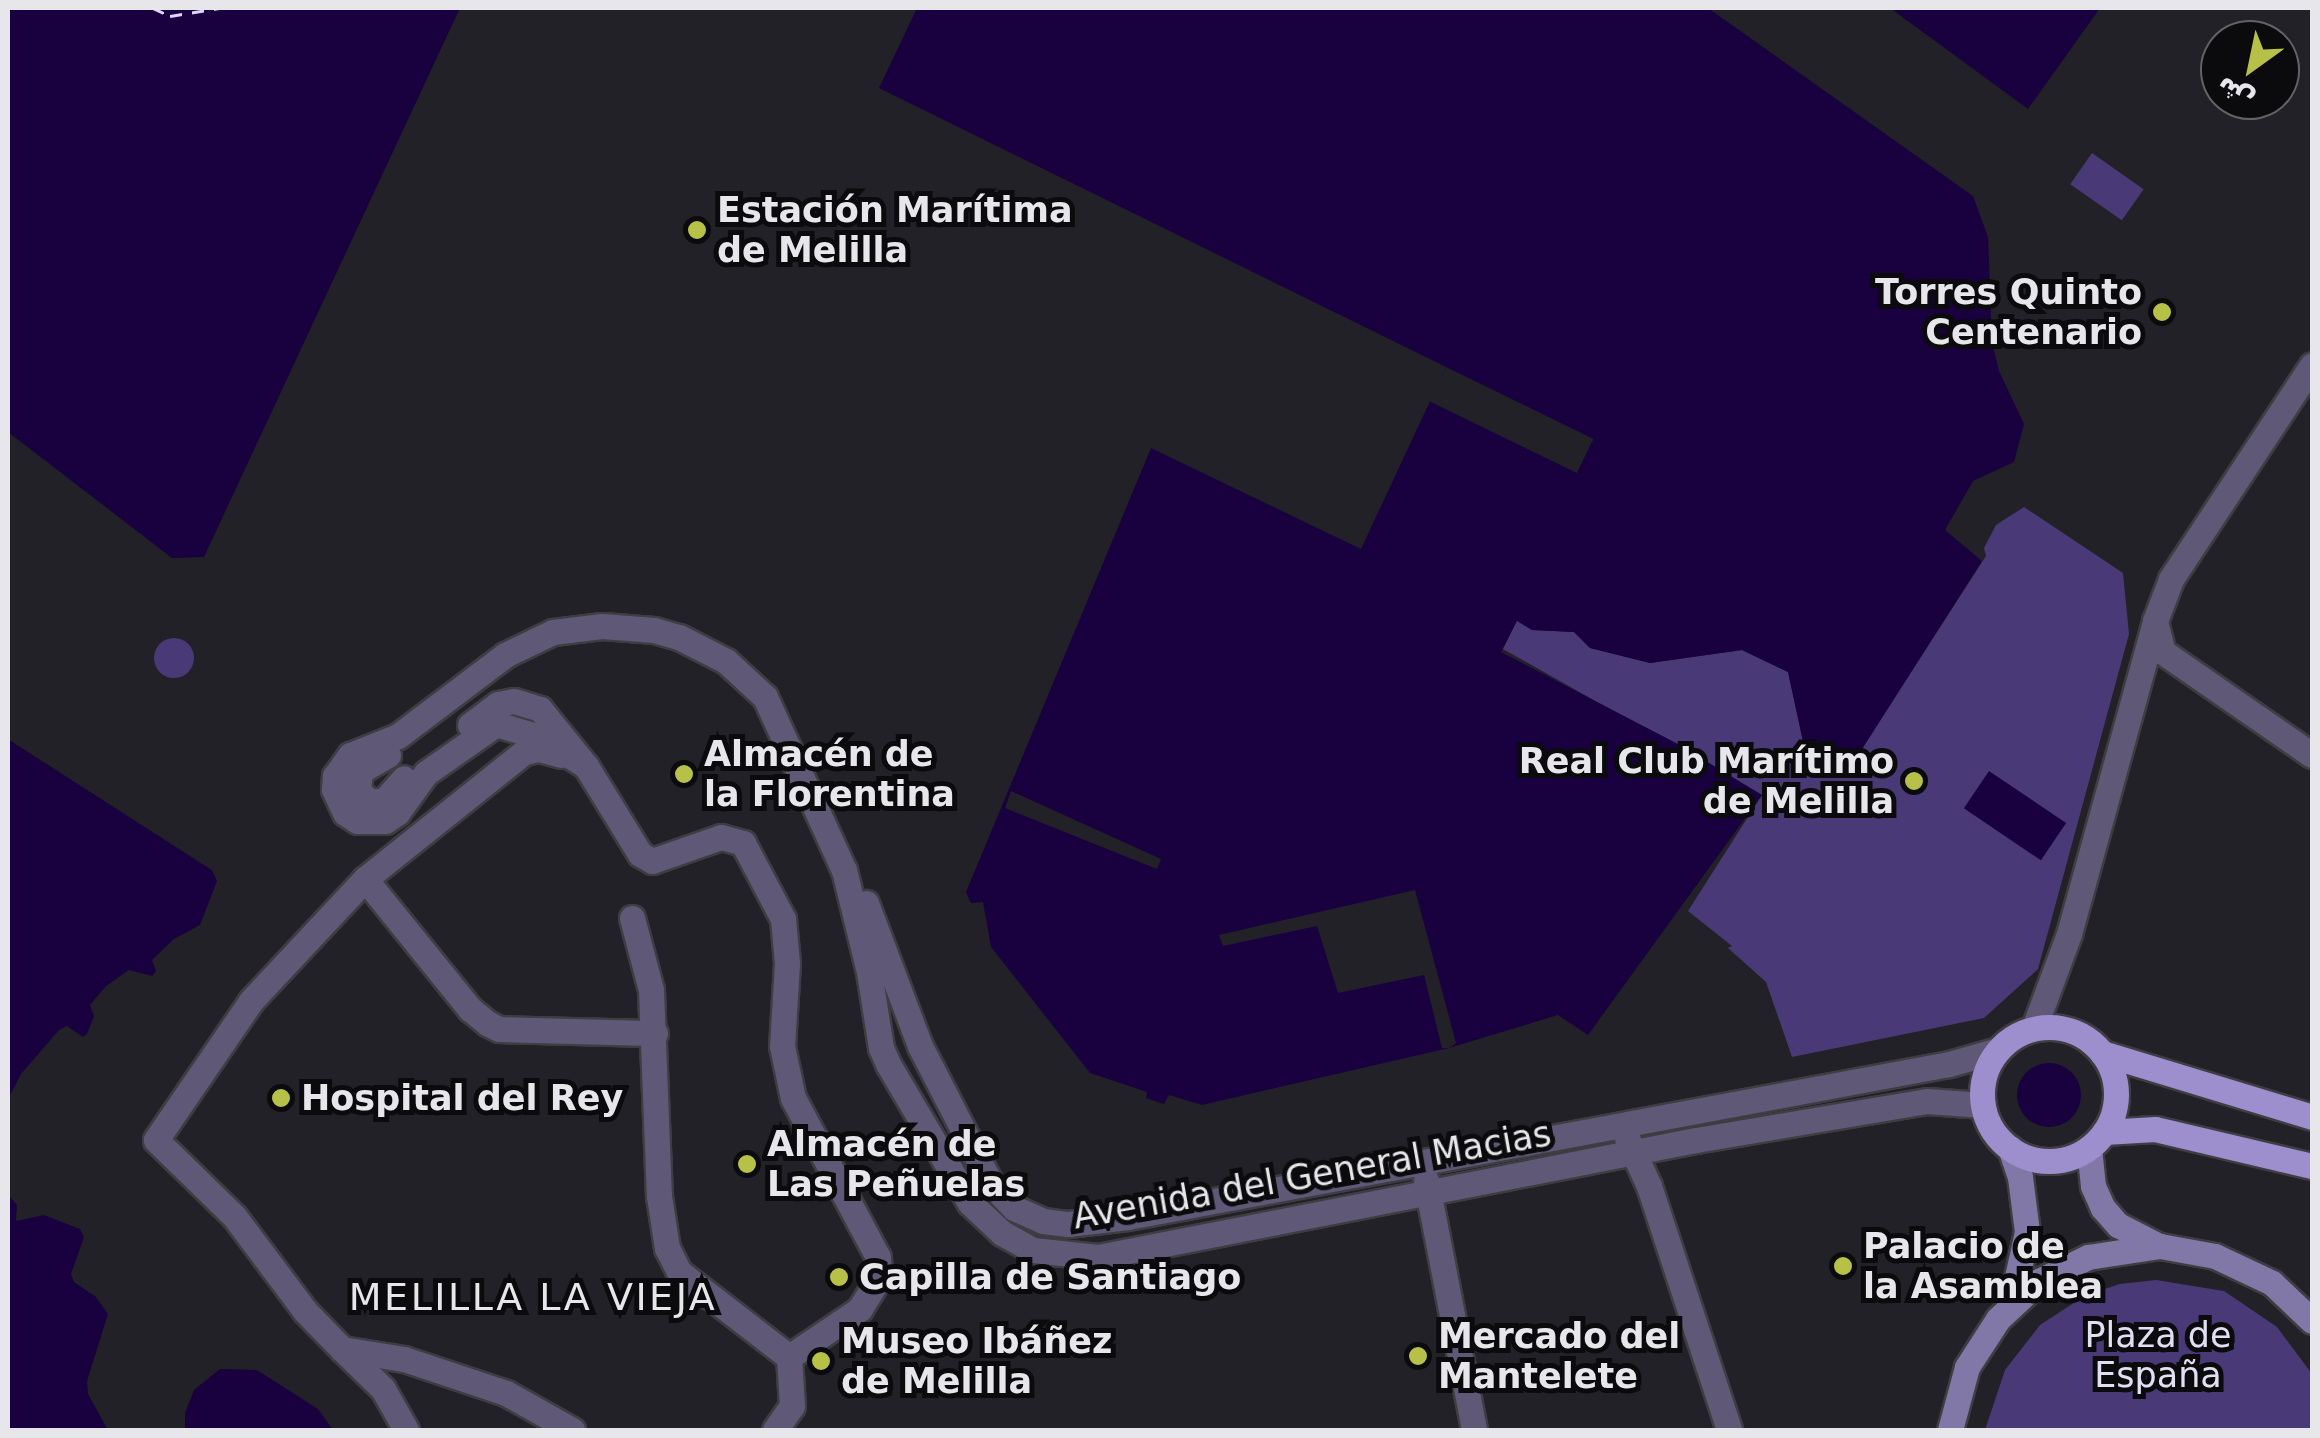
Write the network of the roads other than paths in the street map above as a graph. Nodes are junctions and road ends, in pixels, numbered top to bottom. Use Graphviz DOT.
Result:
graph roads {
  1 [pos="2312,366"];
  2 [pos="2155,621"];
  3 [pos="514,718"];
  4 [pos="2312,755"];
  5 [pos="586,766"];
  6 [pos="640,854"];
  7 [pos="844,870"];
  8 [pos="366,879"];
  9 [pos="632,918"];
  10 [pos="2034,1028"];
  11 [pos="655,1033"];
  12 [pos="919,1042"];
  13 [pos="1998,1050"];
  14 [pos="2102,1052"];
  15 [pos="884,1056"];
  16 [pos="1983,1105"];
  17 [pos="2312,1117"];
  18 [pos="1622,1124"];
  19 [pos="2097,1140"];
  20 [pos="2010,1148"];
  21 [pos="1632,1151"];
  22 [pos="1422,1160"];
  23 [pos="2309,1163"];
  24 [pos="1428,1193"];
  25 [pos="2160,1246"];
  26 [pos="2011,1304"];
  27 [pos="2312,1320"];
  28 [pos="342,1349"];
  29 [pos="788,1356"];
  30 [pos="1949,1428"];
  31 [pos="406,1430"];
  32 [pos="572,1430"];
  33 [pos="774,1430"];
  34 [pos="1474,1430"];
  35 [pos="1730,1430"];
  1 -- 2 [label="street"];
  2 -- 4 [label="street"];
  2 -- 10 [label="street"];
  3 -- 5 [label="street"];
  3 -- 5 [label="street"];
  3 -- 7 [label="street"];
  5 -- 6 [label="street"];
  6 -- 8 [label="street"];
  6 -- 29 [label="street"];
  7 -- 12 [label="street, Avenida del General Macias"];
  7 -- 15 [label="street, Avenida del General Macias"];
  8 -- 11 [label="street"];
  8 -- 28 [label="street"];
  9 -- 11 [label="street"];
  10 -- 13 [label="main road"];
  10 -- 14 [label="main road"];
  11 -- 29 [label="street"];
  12 -- 15 [label="street"];
  12 -- 22 [label="street, Avenida del General Macias"];
  13 -- 16 [label="main road"];
  13 -- 18 [label="street, Avenida del General Macias"];
  14 -- 17 [label="main road"];
  14 -- 19 [label="main road"];
  15 -- 24 [label="street, Avenida del General Macias"];
  16 -- 20 [label="main road"];
  16 -- 21 [label="street, Avenida del General Macias"];
  18 -- 21 [label="street"];
  18 -- 22 [label="street, Avenida del General Macias"];
  19 -- 20 [label="main road"];
  19 -- 23 [label="main road"];
  19 -- 25 [label="main road"];
  20 -- 26 [label="main road"];
  21 -- 24 [label="street, Avenida del General Macias"];
  21 -- 35 [label="street"];
  22 -- 24 [label="street"];
  24 -- 34 [label="street"];
  25 -- 26 [label="main road"];
  25 -- 27 [label="main road"];
  26 -- 30 [label="main road"];
  28 -- 31 [label="street"];
  28 -- 32 [label="street"];
  29 -- 33 [label="street"];
}
